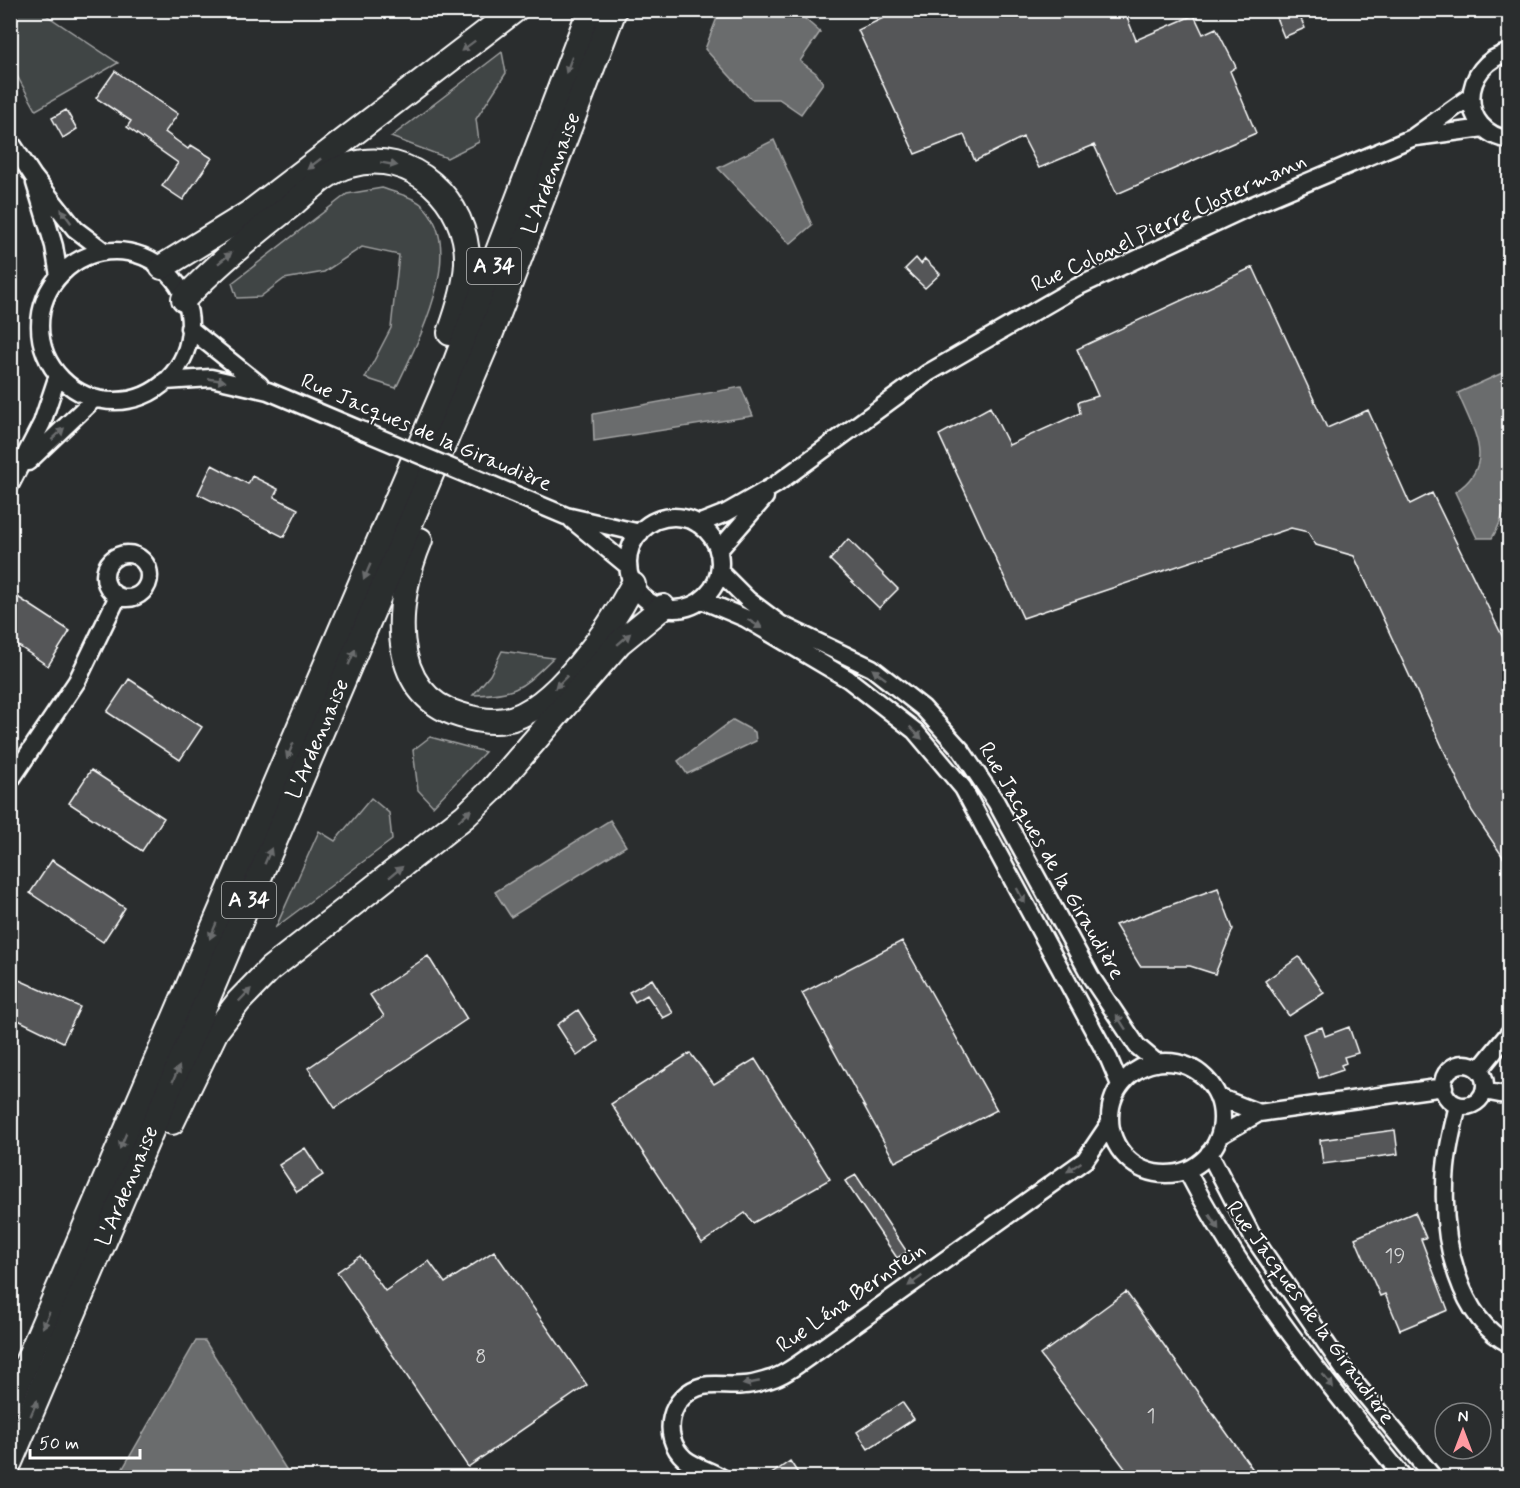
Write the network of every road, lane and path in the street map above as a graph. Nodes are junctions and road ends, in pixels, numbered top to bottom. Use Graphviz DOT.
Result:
graph roads {
  1 [pos="515,10"];
  2 [pos="590,10"];
  3 [pos="614,10"];
  4 [pos="1509,52"];
  5 [pos="1471,96"];
  6 [pos="1484,128"];
  7 [pos="1412,138"];
  8 [pos="1509,140"];
  9 [pos="10,141"];
  10 [pos="33,176"];
  11 [pos="104,251"];
  12 [pos="162,267"];
  13 [pos="59,276"];
  14 [pos="184,299"];
  15 [pos="189,328"];
  16 [pos="489,338"];
  17 [pos="58,375"];
  18 [pos="165,381"];
  19 [pos="268,391"];
  20 [pos="94,399"];
  21 [pos="21,468"];
  22 [pos="10,485"];
  23 [pos="776,485"];
  24 [pos="566,516"];
  25 [pos="390,518"];
  26 [pos="698,524"];
  27 [pos="640,533"];
  28 [pos="718,551"];
  29 [pos="719,571"];
  30 [pos="631,576"];
  31 [pos="118,596"];
  32 [pos="702,600"];
  33 [pos="663,607"];
  34 [pos="10,782"];
  35 [pos="1509,1032"];
  36 [pos="1157,1063"];
  37 [pos="1479,1070"];
  38 [pos="1120,1085"];
  39 [pos="1444,1088"];
  40 [pos="1484,1091"];
  41 [pos="1509,1096"];
  42 [pos="1218,1097"];
  43 [pos="1458,1104"];
  44 [pos="1259,1113"];
  45 [pos="1110,1123"];
  46 [pos="1219,1136"];
  47 [pos="1209,1153"];
  48 [pos="1186,1171"];
  49 [pos="110,1230"];
  50 [pos="1509,1344"];
  51 [pos="10,1402"];
  52 [pos="10,1462"];
  53 [pos="722,1478"];
  54 [pos="1404,1478"];
  55 [pos="1434,1478"];
  1 -- 12 [label="highway, one-way"];
  2 -- 25 [label="highway, L'Ardennaise / A 34, one-way"];
  3 -- 16 [label="highway, L'Ardennaise / A 34"];
  4 -- 5 [label="street"];
  5 -- 6 [label="street"];
  5 -- 7 [label="street, Rue Colonel Pierre Clostermann"];
  6 -- 7 [label="street, Rue Colonel Pierre Clostermann"];
  6 -- 8 [label="street"];
  7 -- 23 [label="street, Rue Colonel Pierre Clostermann"];
  9 -- 10 [label="street"];
  11 -- 10 [label="street, one-way"];
  10 -- 13 [label="street"];
  11 -- 12 [label="street"];
  11 -- 13 [label="street"];
  12 -- 14 [label="street"];
  13 -- 17 [label="street"];
  14 -- 15 [label="street"];
  14 -- 25 [label="highway, one-way"];
  15 -- 18 [label="street"];
  15 -- 19 [label="street"];
  30 -- 16 [label="highway, one-way"];
  49 -- 16 [label="highway, L'Ardennaise / A 34, one-way"];
  17 -- 20 [label="street"];
  17 -- 21 [label="street"];
  18 -- 19 [label="street, one-way"];
  18 -- 20 [label="street"];
  19 -- 24 [label="street, Rue Jacques de la Giraudière, bridge"];
  21 -- 20 [label="street, one-way"];
  21 -- 22 [label="street"];
  23 -- 26 [label="street, Rue Colonel Pierre Clostermann"];
  23 -- 28 [label="street, Rue Colonel Pierre Clostermann"];
  24 -- 27 [label="street"];
  24 -- 30 [label="street"];
  25 -- 51 [label="highway, L'Ardennaise / A 34, one-way"];
  26 -- 27 [label="street"];
  26 -- 28 [label="street"];
  27 -- 30 [label="street"];
  28 -- 29 [label="street"];
  29 -- 32 [label="street"];
  36 -- 29 [label="street, Rue Jacques de la Giraudière, one-way"];
  30 -- 33 [label="street"];
  31 -- 34 [label="street"];
  32 -- 33 [label="street"];
  32 -- 38 [label="street, Rue Jacques de la Giraudière, one-way"];
  49 -- 33 [label="highway, one-way"];
  35 -- 37 [label="street"];
  36 -- 38 [label="street"];
  36 -- 42 [label="street"];
  37 -- 39 [label="street"];
  37 -- 40 [label="street"];
  38 -- 45 [label="street"];
  39 -- 43 [label="street"];
  39 -- 44 [label="street"];
  40 -- 41 [label="street"];
  40 -- 43 [label="street"];
  42 -- 44 [label="street"];
  42 -- 46 [label="street"];
  43 -- 50 [label="street"];
  44 -- 46 [label="street"];
  45 -- 48 [label="street"];
  45 -- 53 [label="street, Rue Léna Bernstein, one-way"];
  46 -- 47 [label="street"];
  47 -- 48 [label="street"];
  47 -- 55 [label="street, Rue Jacques de la Giraudière"];
  48 -- 54 [label="street, Rue Jacques de la Giraudière, one-way"];
  52 -- 49 [label="highway, L'Ardennaise / A 34, one-way"];
}
